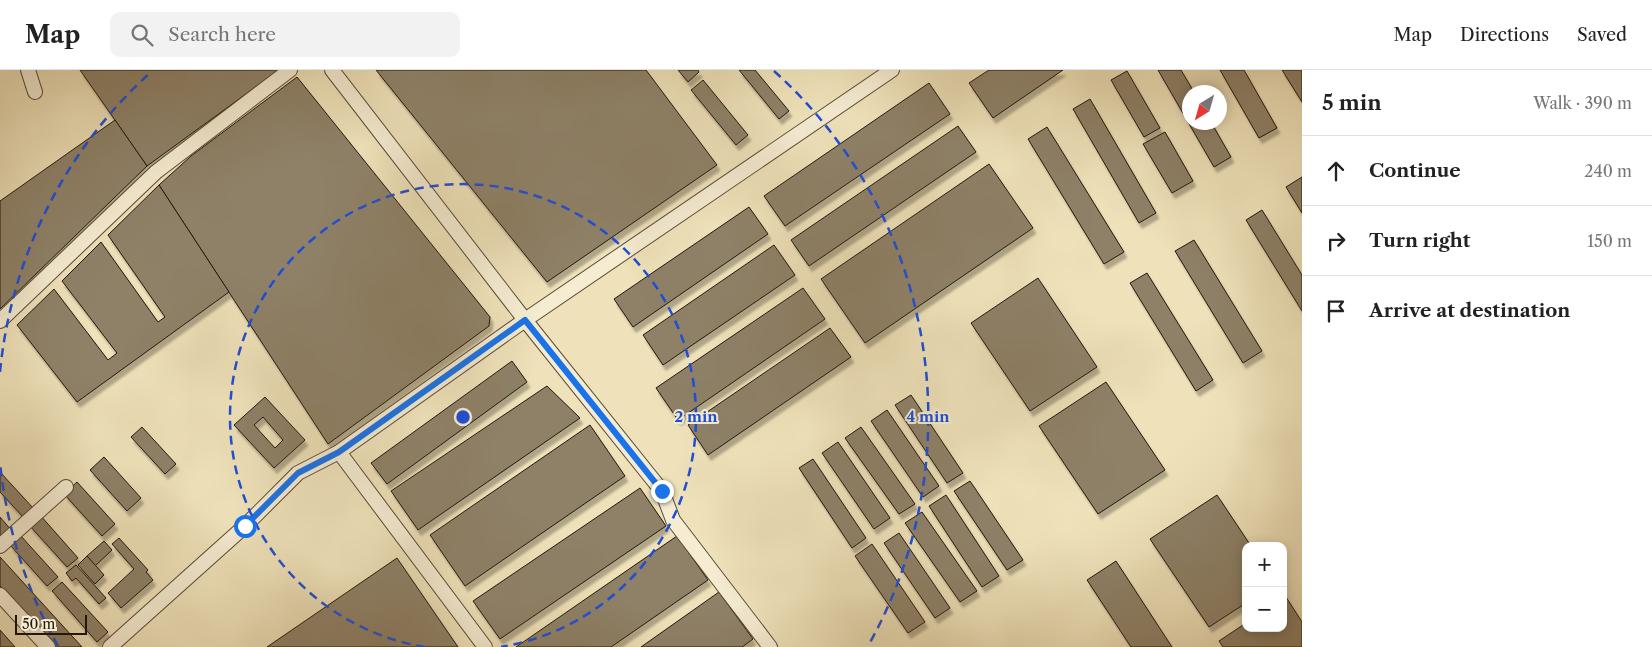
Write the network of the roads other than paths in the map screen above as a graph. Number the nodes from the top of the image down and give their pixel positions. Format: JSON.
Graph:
{"nodes":[{"id":1,"x":28,"y":70,"type":"edge"},
{"id":2,"x":290,"y":70,"type":"edge"},
{"id":3,"x":332,"y":70,"type":"edge"},
{"id":4,"x":892,"y":70,"type":"edge"},
{"id":5,"x":35,"y":92,"type":"dead end"},
{"id":6,"x":525,"y":320,"type":"junction"},
{"id":7,"x":0,"y":321,"type":"edge"},
{"id":8,"x":339,"y":452,"type":"junction"},
{"id":9,"x":66,"y":487,"type":"dead end"},
{"id":10,"x":0,"y":546,"type":"edge"},
{"id":11,"x":0,"y":595,"type":"edge"},
{"id":12,"x":48,"y":647,"type":"edge"},
{"id":13,"x":110,"y":647,"type":"edge"},
{"id":14,"x":485,"y":647,"type":"edge"},
{"id":15,"x":770,"y":647,"type":"edge"}],
"edges":[{"from":1,"to":5,"type":"street"},
{"from":2,"to":7,"type":"street"},
{"from":3,"to":6,"type":"street"},
{"from":4,"to":6,"type":"street"},
{"from":6,"to":8,"type":"street"},
{"from":6,"to":15,"type":"street"},
{"from":8,"to":13,"type":"street"},
{"from":8,"to":14,"type":"street"},
{"from":9,"to":10,"type":"street"},
{"from":11,"to":12,"type":"street"}]}
